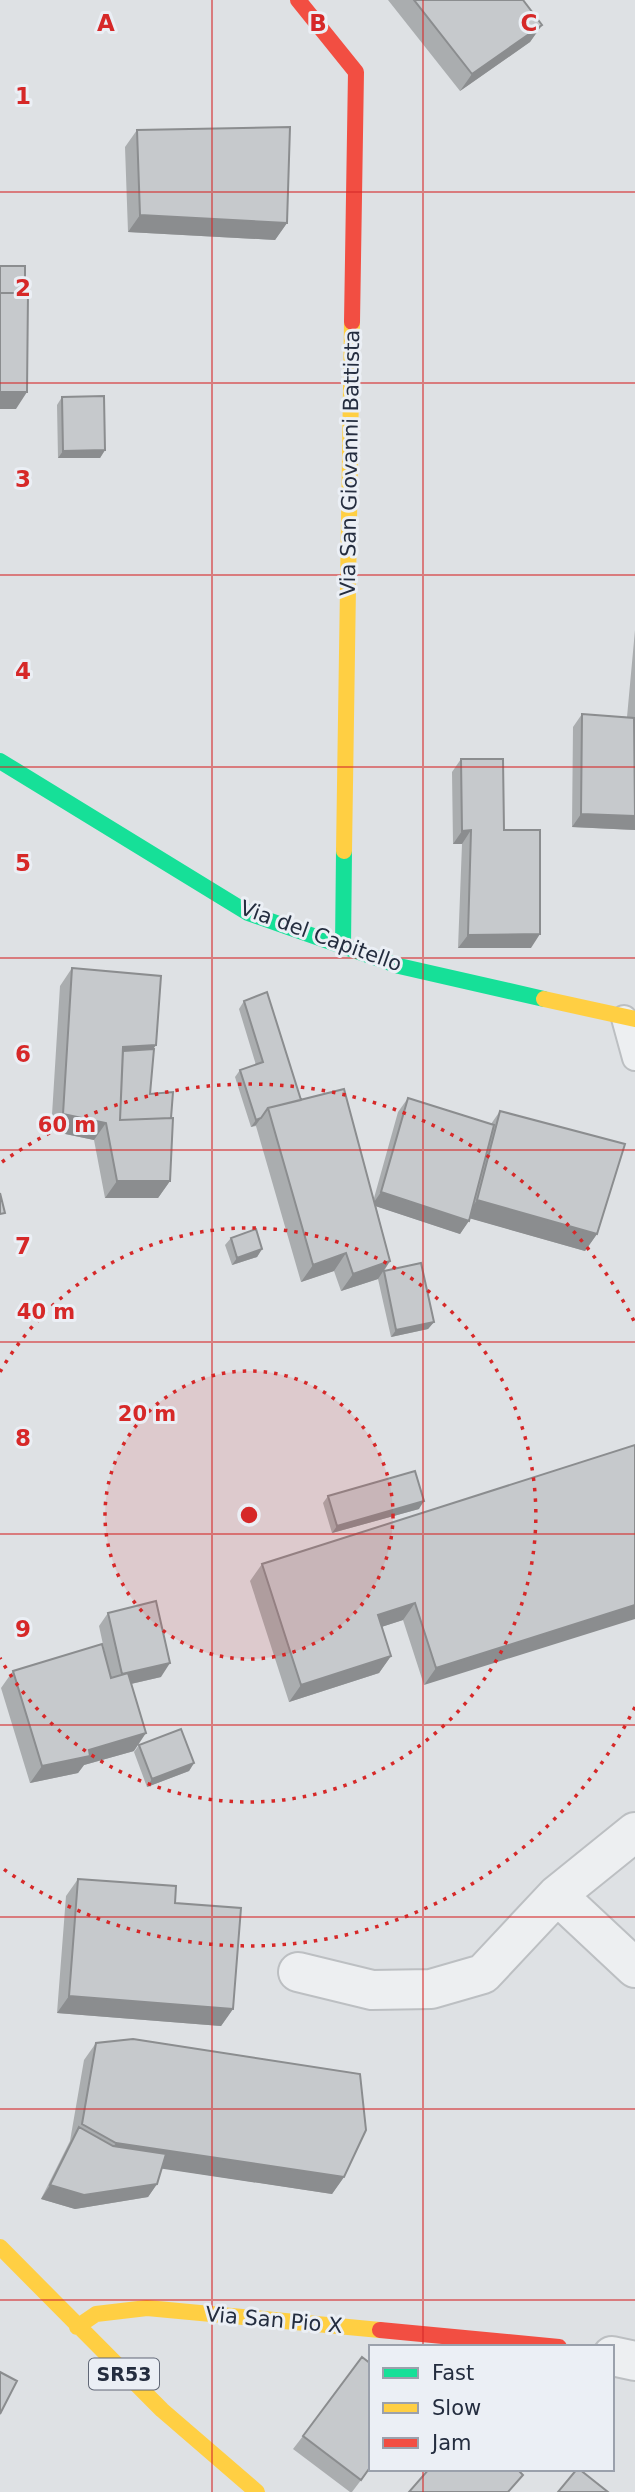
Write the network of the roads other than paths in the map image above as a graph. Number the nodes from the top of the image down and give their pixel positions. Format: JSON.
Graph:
{"nodes":[{"id":1,"x":298,"y":0,"type":"edge"},
{"id":2,"x":0,"y":761,"type":"edge"},
{"id":3,"x":343,"y":947,"type":"junction"},
{"id":4,"x":629,"y":1018,"type":"edge"},
{"id":5,"x":635,"y":1058,"type":"edge"},
{"id":6,"x":635,"y":1832,"type":"edge"},
{"id":7,"x":556,"y":1895,"type":"junction"},
{"id":8,"x":635,"y":1968,"type":"edge"},
{"id":9,"x":298,"y":1972,"type":"dead end"},
{"id":10,"x":0,"y":2247,"type":"edge"},
{"id":11,"x":77,"y":2327,"type":"junction"},
{"id":12,"x":538,"y":2345,"type":"edge"},
{"id":13,"x":614,"y":2356,"type":"edge"},
{"id":14,"x":635,"y":2361,"type":"edge"},
{"id":15,"x":257,"y":2492,"type":"edge"}],
"edges":[{"from":1,"to":3,"type":"street","name":"Via San Giovanni Battista"},
{"from":2,"to":3,"type":"street","name":"Via del Capitello"},
{"from":3,"to":4,"type":"street","name":"Via del Capitello"},
{"from":4,"to":5,"type":"lane"},
{"from":6,"to":7,"type":"street"},
{"from":7,"to":8,"type":"street"},
{"from":7,"to":9,"type":"street"},
{"from":10,"to":11,"type":"street","number":"SR53"},
{"from":11,"to":12,"type":"street","name":"Via San Pio X"},
{"from":11,"to":15,"type":"street","number":"SR53"},
{"from":13,"to":14,"type":"street"}]}
